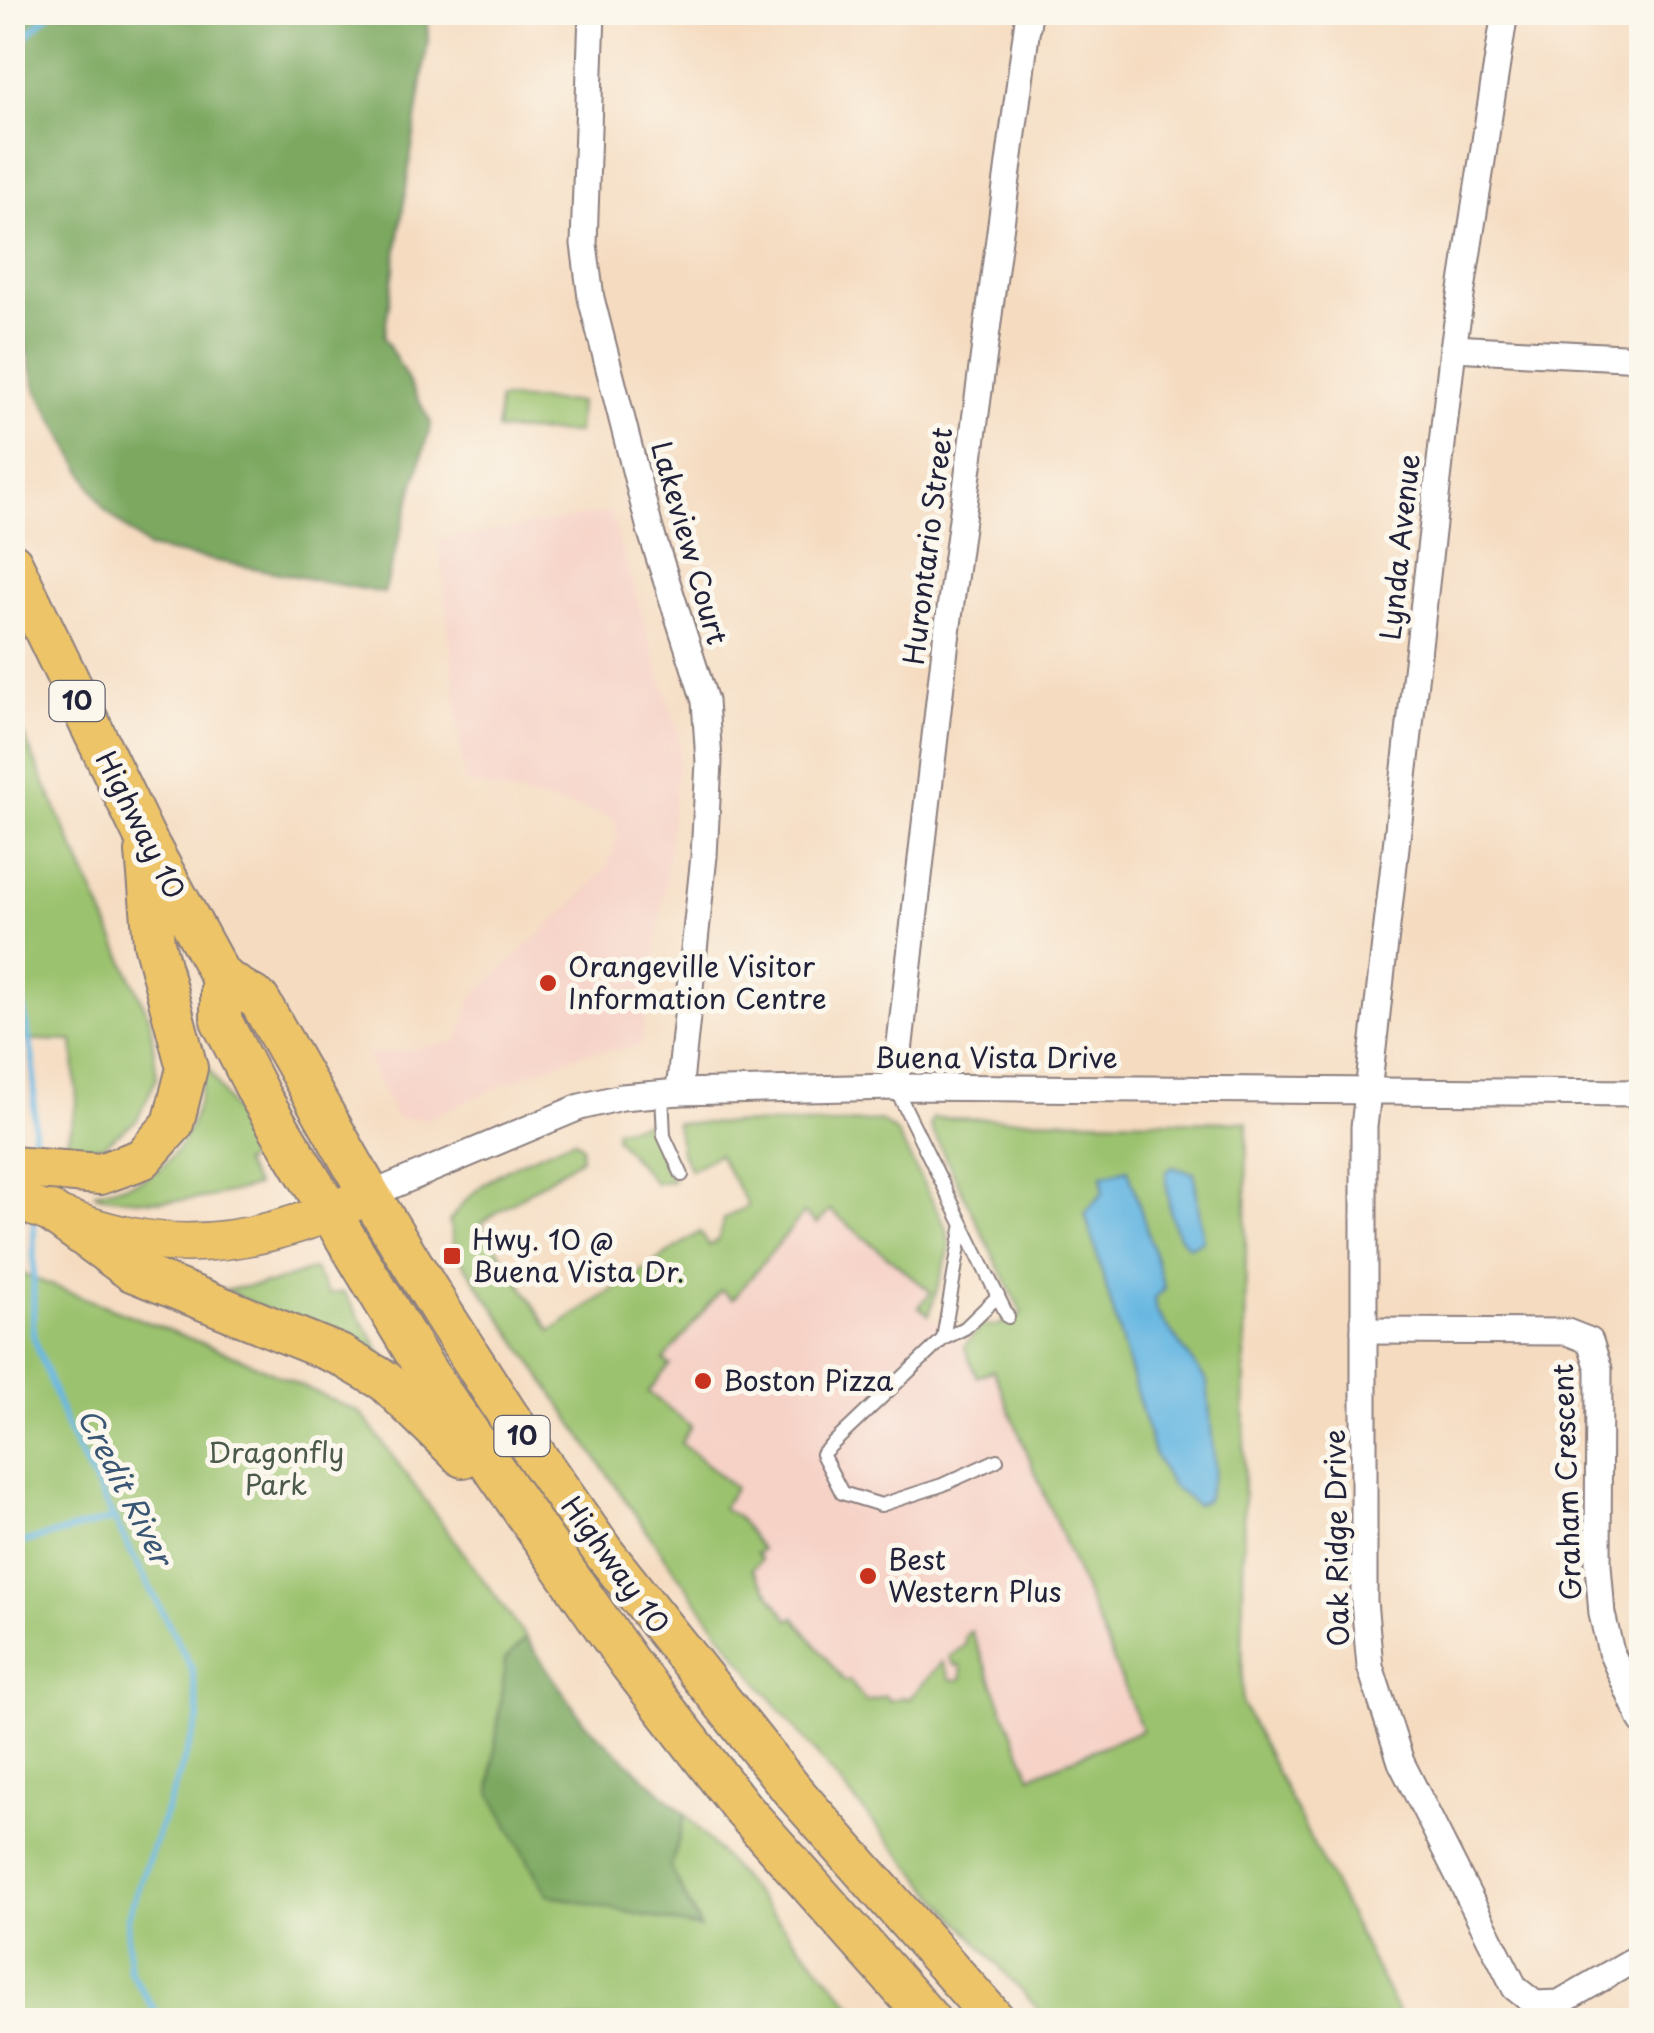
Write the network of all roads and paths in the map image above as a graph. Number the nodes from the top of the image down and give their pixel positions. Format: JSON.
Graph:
{"nodes":[{"id":1,"x":592,"y":12,"type":"edge"},
{"id":2,"x":1029,"y":12,"type":"edge"},
{"id":3,"x":1504,"y":12,"type":"edge"},
{"id":4,"x":1452,"y":348,"type":"junction"},
{"id":5,"x":1642,"y":358,"type":"edge"},
{"id":6,"x":12,"y":562,"type":"edge"},
{"id":7,"x":145,"y":838,"type":"junction"},
{"id":8,"x":222,"y":977,"type":"junction"},
{"id":9,"x":894,"y":1088,"type":"junction"},
{"id":10,"x":1368,"y":1090,"type":"junction"},
{"id":11,"x":670,"y":1093,"type":"junction"},
{"id":12,"x":1642,"y":1093,"type":"edge"},
{"id":13,"x":682,"y":1175,"type":"dead end"},
{"id":14,"x":26,"y":1186,"type":"edge"},
{"id":15,"x":370,"y":1195,"type":"junction"},
{"id":16,"x":330,"y":1213,"type":"junction"},
{"id":17,"x":962,"y":1229,"type":"junction"},
{"id":18,"x":998,"y":1296,"type":"junction"},
{"id":19,"x":1008,"y":1317,"type":"dead end"},
{"id":20,"x":1364,"y":1331,"type":"junction"},
{"id":21,"x":943,"y":1339,"type":"junction"},
{"id":22,"x":997,"y":1460,"type":"dead end"},
{"id":23,"x":532,"y":1519,"type":"junction"},
{"id":24,"x":1642,"y":1722,"type":"edge"},
{"id":25,"x":1642,"y":1955,"type":"edge"},
{"id":26,"x":930,"y":2020,"type":"edge"},
{"id":27,"x":995,"y":2020,"type":"edge"}],
"edges":[{"from":1,"to":11,"type":"street","name":"Lakeview Court"},
{"from":2,"to":9,"type":"street","name":"Hurontario Street"},
{"from":3,"to":4,"type":"street","name":"Lynda Avenue"},
{"from":4,"to":5,"type":"street"},
{"from":4,"to":10,"type":"street","name":"Lynda Avenue"},
{"from":6,"to":7,"type":"highway","name":"Highway 10","number":"10"},
{"from":7,"to":8,"type":"highway","name":"Highway 10","number":"10"},
{"from":7,"to":14,"type":"highway"},
{"from":8,"to":15,"type":"highway","name":"Highway 10","number":"10"},
{"from":8,"to":16,"type":"highway","name":"Highway 10","number":"10"},
{"from":9,"to":10,"type":"street","name":"Buena Vista Drive"},
{"from":9,"to":11,"type":"street","name":"Buena Vista Drive"},
{"from":9,"to":17,"type":"lane"},
{"from":10,"to":12,"type":"street","name":"Buena Vista Drive"},
{"from":10,"to":20,"type":"street","name":"Oak Ridge Drive"},
{"from":11,"to":13,"type":"lane"},
{"from":11,"to":15,"type":"street","name":"Buena Vista Drive"},
{"from":14,"to":16,"type":"main road"},
{"from":14,"to":23,"type":"highway"},
{"from":15,"to":16,"type":"main road"},
{"from":15,"to":27,"type":"highway","name":"Highway 10","number":"10"},
{"from":16,"to":23,"type":"highway","name":"Highway 10","number":"10"},
{"from":17,"to":18,"type":"lane"},
{"from":17,"to":21,"type":"lane"},
{"from":18,"to":19,"type":"lane"},
{"from":18,"to":21,"type":"lane"},
{"from":20,"to":24,"type":"street","name":"Graham Crescent"},
{"from":20,"to":25,"type":"street","name":"Oak Ridge Drive"},
{"from":21,"to":22,"type":"lane"},
{"from":23,"to":26,"type":"highway","name":"Highway 10","number":"10"}]}
